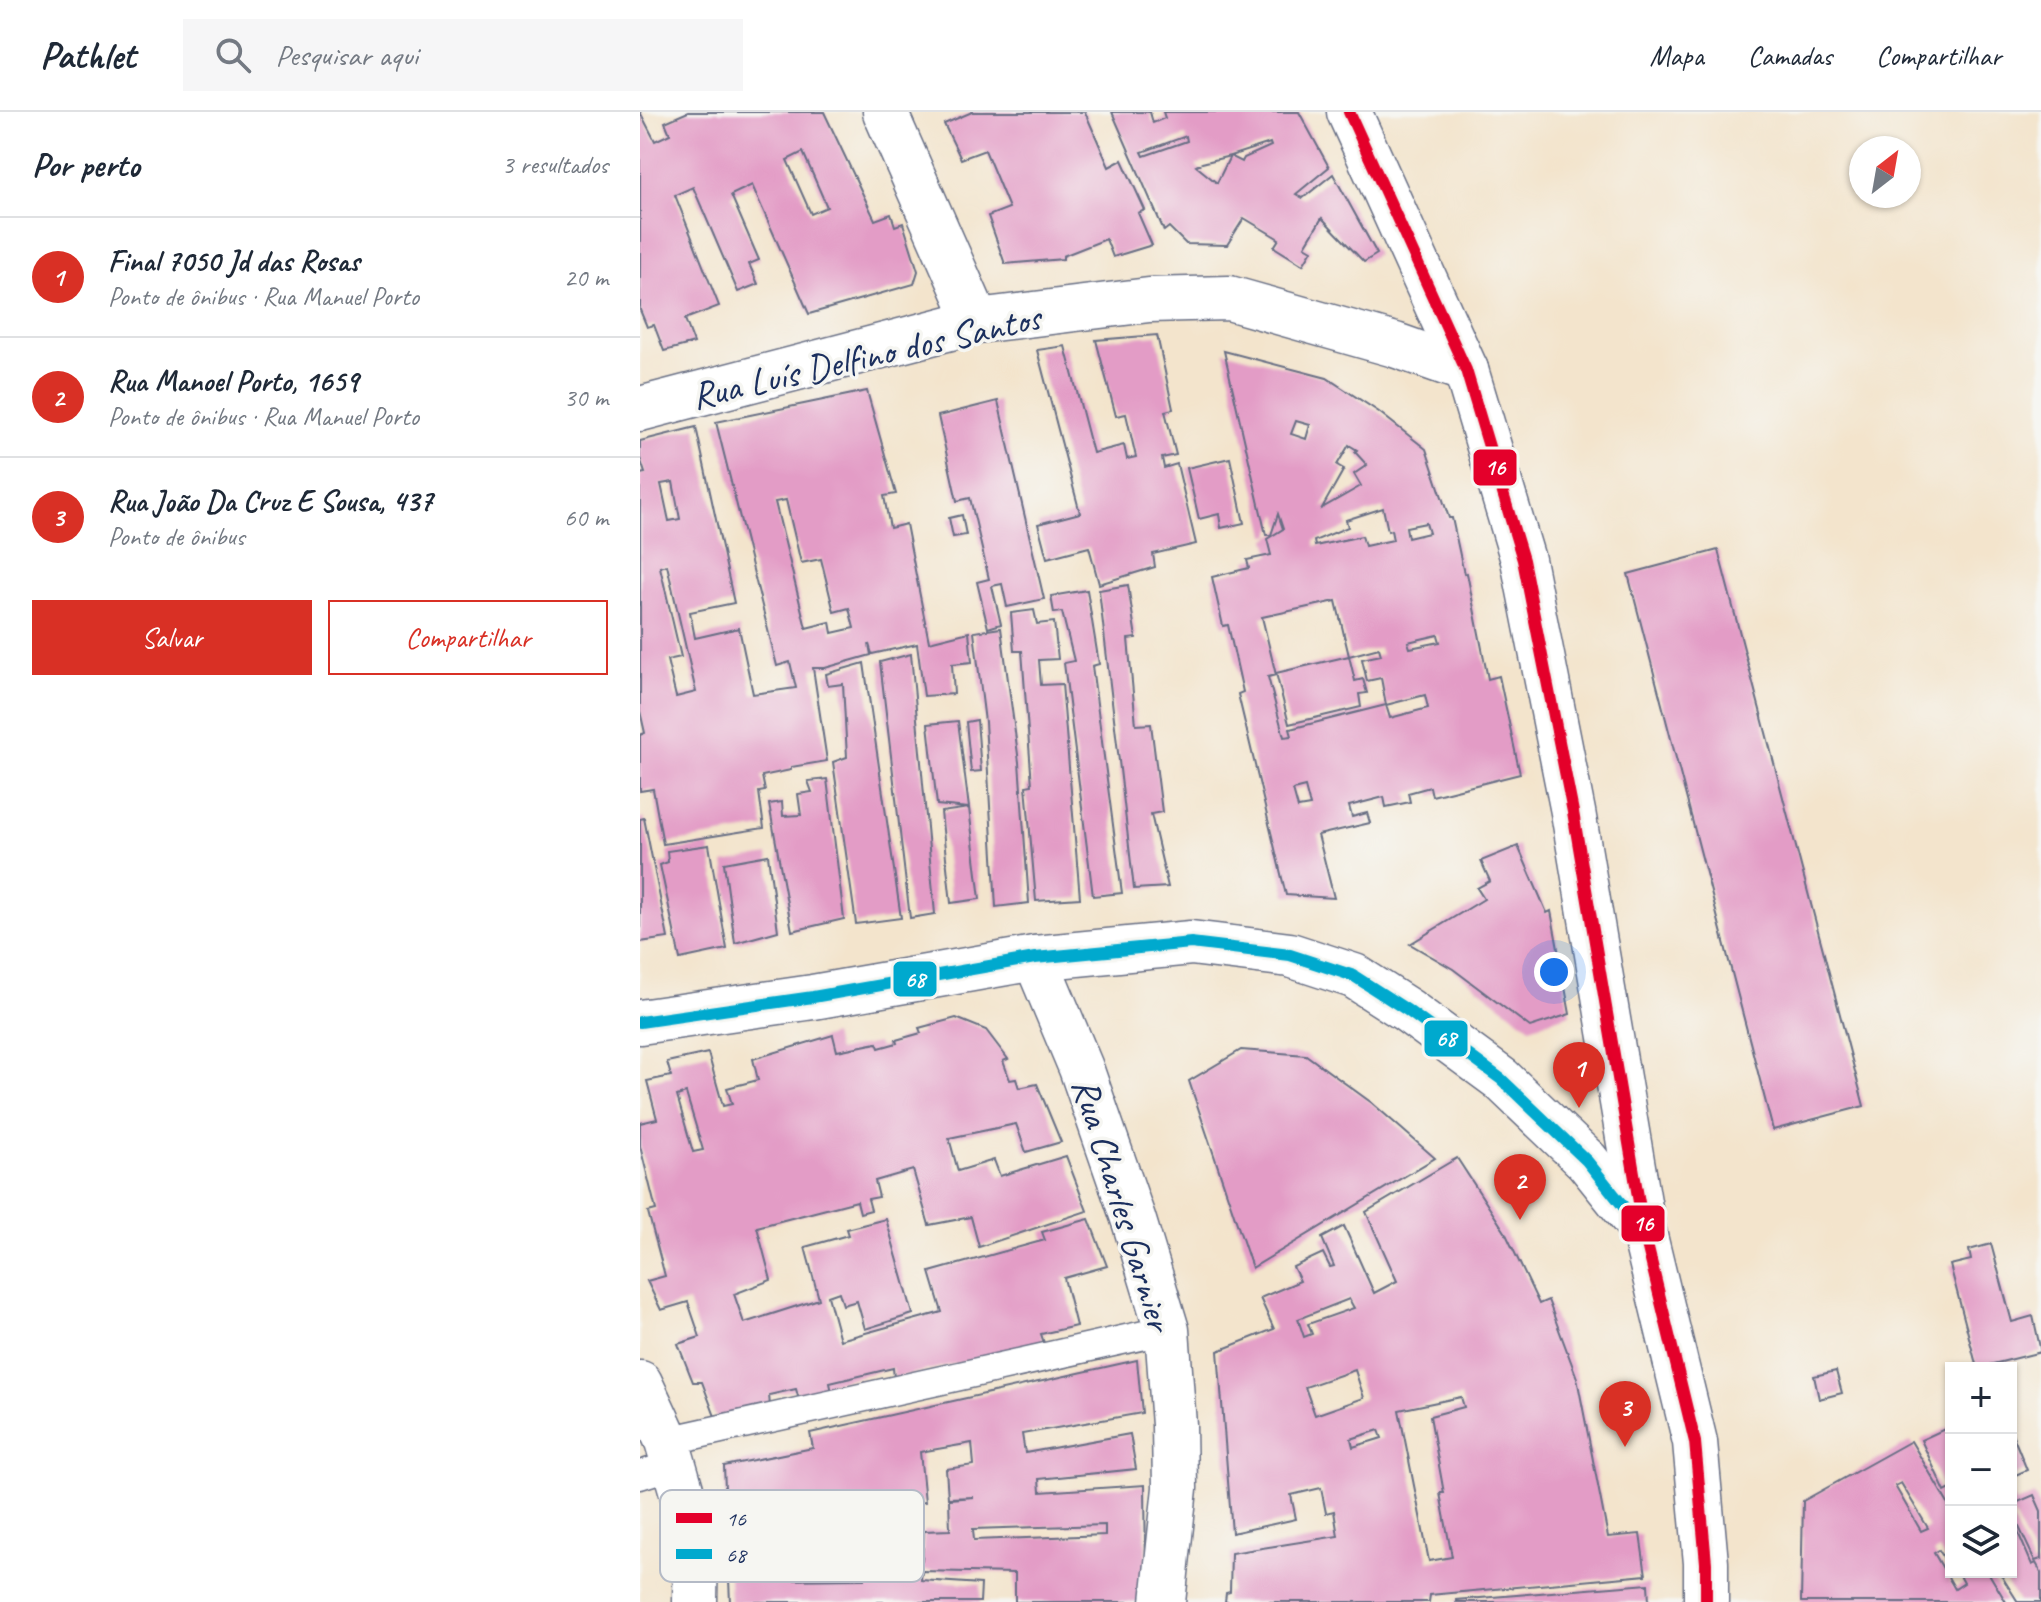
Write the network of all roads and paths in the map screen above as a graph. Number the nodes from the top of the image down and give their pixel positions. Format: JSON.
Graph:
{"nodes":[{"id":1,"x":885,"y":112,"type":"edge"},
{"id":2,"x":1349,"y":112,"type":"edge"},
{"id":3,"x":977,"y":321,"type":"junction"},
{"id":4,"x":1466,"y":370,"type":"junction"},
{"id":5,"x":640,"y":409,"type":"edge"},
{"id":6,"x":1035,"y":958,"type":"junction"},
{"id":7,"x":640,"y":1022,"type":"edge"},
{"id":8,"x":1644,"y":1232,"type":"junction"},
{"id":9,"x":1167,"y":1330,"type":"junction"},
{"id":10,"x":640,"y":1383,"type":"edge"},
{"id":11,"x":660,"y":1461,"type":"edge"},
{"id":12,"x":673,"y":1490,"type":"edge"},
{"id":13,"x":695,"y":1582,"type":"edge"},
{"id":14,"x":695,"y":1602,"type":"edge"},
{"id":15,"x":1163,"y":1602,"type":"edge"},
{"id":16,"x":1706,"y":1602,"type":"edge"}],
"edges":[{"from":1,"to":3,"type":"street"},
{"from":2,"to":4,"type":"street"},
{"from":3,"to":4,"type":"street","name":"Rua Luís Delfino dos Santos"},
{"from":3,"to":5,"type":"street","name":"Rua Luís Delfino dos Santos"},
{"from":4,"to":8,"type":"street"},
{"from":6,"to":7,"type":"street"},
{"from":6,"to":8,"type":"street"},
{"from":6,"to":9,"type":"street","name":"Rua Charles Garnier"},
{"from":8,"to":16,"type":"street"},
{"from":9,"to":11,"type":"lane"},
{"from":9,"to":15,"type":"street","name":"Rua Charles Garnier"},
{"from":10,"to":11,"type":"street"},
{"from":11,"to":12,"type":"street"},
{"from":13,"to":14,"type":"street"}]}
